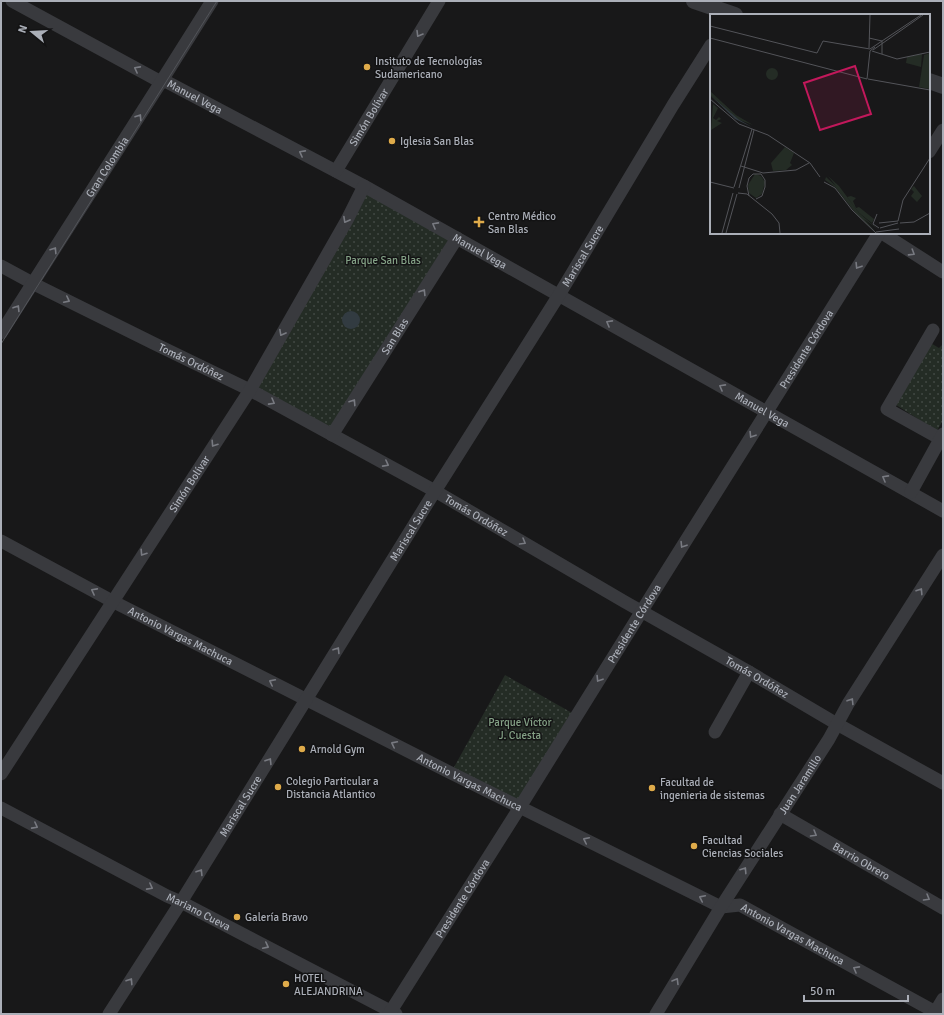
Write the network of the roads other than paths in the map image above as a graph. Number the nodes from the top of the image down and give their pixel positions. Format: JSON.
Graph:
{"nodes":[{"id":1,"x":12,"y":1,"type":"edge"},
{"id":2,"x":212,"y":1,"type":"edge"},
{"id":3,"x":439,"y":1,"type":"edge"},
{"id":4,"x":694,"y":1,"type":"edge"},
{"id":5,"x":731,"y":14,"type":"edge"},
{"id":6,"x":710,"y":47,"type":"edge"},
{"id":7,"x":930,"y":81,"type":"edge"},
{"id":8,"x":161,"y":82,"type":"junction"},
{"id":9,"x":943,"y":86,"type":"edge"},
{"id":10,"x":943,"y":130,"type":"edge"},
{"id":11,"x":930,"y":150,"type":"edge"},
{"id":12,"x":336,"y":171,"type":"junction"},
{"id":13,"x":364,"y":186,"type":"junction"},
{"id":14,"x":879,"y":234,"type":"edge"},
{"id":15,"x":882,"y":234,"type":"edge"},
{"id":16,"x":457,"y":238,"type":"junction"},
{"id":17,"x":1,"y":266,"type":"edge"},
{"id":18,"x":943,"y":272,"type":"edge"},
{"id":19,"x":33,"y":283,"type":"junction"},
{"id":20,"x":559,"y":295,"type":"junction"},
{"id":21,"x":933,"y":330,"type":"dead end"},
{"id":22,"x":1,"y":333,"type":"edge"},
{"id":23,"x":250,"y":390,"type":"junction"},
{"id":24,"x":767,"y":412,"type":"junction"},
{"id":25,"x":332,"y":435,"type":"junction"},
{"id":26,"x":942,"y":437,"type":"edge"},
{"id":27,"x":435,"y":491,"type":"junction"},
{"id":28,"x":911,"y":492,"type":"junction"},
{"id":29,"x":943,"y":510,"type":"edge"},
{"id":30,"x":1,"y":541,"type":"edge"},
{"id":31,"x":943,"y":555,"type":"edge"},
{"id":32,"x":112,"y":601,"type":"junction"},
{"id":33,"x":642,"y":611,"type":"junction"},
{"id":34,"x":749,"y":672,"type":"junction"},
{"id":35,"x":307,"y":699,"type":"junction"},
{"id":36,"x":837,"y":724,"type":"junction"},
{"id":37,"x":715,"y":732,"type":"dead end"},
{"id":38,"x":1,"y":774,"type":"edge"},
{"id":39,"x":943,"y":783,"type":"edge"},
{"id":40,"x":519,"y":807,"type":"junction"},
{"id":41,"x":1,"y":808,"type":"edge"},
{"id":42,"x":780,"y":814,"type":"junction"},
{"id":43,"x":181,"y":902,"type":"junction"},
{"id":44,"x":721,"y":907,"type":"junction"},
{"id":45,"x":943,"y":908,"type":"edge"},
{"id":46,"x":943,"y":999,"type":"edge"},
{"id":47,"x":392,"y":1013,"type":"edge"},
{"id":48,"x":936,"y":1013,"type":"edge"},
{"id":49,"x":109,"y":1014,"type":"edge"},
{"id":50,"x":656,"y":1014,"type":"edge"}],
"edges":[{"from":8,"to":1,"type":"street","name":"Manuel Vega","one_way":true},
{"from":2,"to":8,"type":"street","name":"Gran Colombia"},
{"from":3,"to":12,"type":"street","name":"Simón Bolívar","one_way":true},
{"from":4,"to":5,"type":"street"},
{"from":6,"to":20,"type":"street","name":"Mariscal Sucre"},
{"from":7,"to":9,"type":"street"},
{"from":12,"to":8,"type":"street","name":"Manuel Vega","one_way":true},
{"from":19,"to":8,"type":"street","name":"Gran Colombia","one_way":true},
{"from":10,"to":11,"type":"street"},
{"from":12,"to":13,"type":"street","name":"Manuel Vega"},
{"from":16,"to":13,"type":"street","name":"Manuel Vega","one_way":true},
{"from":13,"to":23,"type":"street","name":"Simón Bolívar","one_way":true},
{"from":14,"to":24,"type":"street","name":"Presidente Córdova","one_way":true},
{"from":15,"to":18,"type":"street","one_way":true},
{"from":16,"to":20,"type":"street","name":"Manuel Vega"},
{"from":25,"to":16,"type":"street","name":"San Blas","one_way":true},
{"from":17,"to":19,"type":"street","name":"Tomás Ordóñez"},
{"from":22,"to":19,"type":"street","name":"Gran Colombia","one_way":true},
{"from":19,"to":23,"type":"street","name":"Tomás Ordóñez","one_way":true},
{"from":24,"to":20,"type":"street","name":"Manuel Vega","one_way":true},
{"from":20,"to":27,"type":"street","name":"Mariscal Sucre"},
{"from":21,"to":26,"type":"street"},
{"from":23,"to":25,"type":"street","name":"Tomás Ordóñez","one_way":true},
{"from":23,"to":32,"type":"street","name":"Simón Bolívar","one_way":true},
{"from":28,"to":24,"type":"street","name":"Manuel Vega","one_way":true},
{"from":24,"to":33,"type":"street","name":"Presidente Córdova","one_way":true},
{"from":25,"to":27,"type":"street","name":"Tomás Ordóñez","one_way":true},
{"from":26,"to":28,"type":"street"},
{"from":27,"to":33,"type":"street","name":"Tomás Ordóñez","one_way":true},
{"from":35,"to":27,"type":"street","name":"Mariscal Sucre","one_way":true},
{"from":28,"to":29,"type":"street","name":"Manuel Vega"},
{"from":32,"to":30,"type":"street","name":"Antonio Vargas Machuca","one_way":true},
{"from":36,"to":31,"type":"street","name":"Juan Jaramillo","one_way":true},
{"from":35,"to":32,"type":"street","name":"Antonio Vargas Machuca","one_way":true},
{"from":32,"to":38,"type":"street","name":"Simón Bolívar"},
{"from":33,"to":34,"type":"street","name":"Tomás Ordóñez"},
{"from":33,"to":40,"type":"street","name":"Presidente Córdova","one_way":true},
{"from":34,"to":36,"type":"street","name":"Tomás Ordóñez"},
{"from":34,"to":37,"type":"street"},
{"from":40,"to":35,"type":"street","name":"Antonio Vargas Machuca","one_way":true},
{"from":43,"to":35,"type":"street","name":"Mariscal Sucre","one_way":true},
{"from":36,"to":39,"type":"street","name":"Tomás Ordóñez"},
{"from":36,"to":42,"type":"street","name":"Juan Jaramillo"},
{"from":44,"to":40,"type":"street","name":"Antonio Vargas Machuca","one_way":true},
{"from":40,"to":47,"type":"street","name":"Presidente Córdova"},
{"from":41,"to":43,"type":"street","name":"Mariano Cueva","one_way":true},
{"from":44,"to":42,"type":"street","name":"Juan Jaramillo","one_way":true},
{"from":42,"to":45,"type":"street","name":"Barrio Obrero","one_way":true},
{"from":43,"to":47,"type":"street","name":"Mariano Cueva","one_way":true},
{"from":49,"to":43,"type":"street","name":"Mariscal Sucre","one_way":true},
{"from":48,"to":44,"type":"street","name":"Antonio Vargas Machuca","one_way":true},
{"from":50,"to":44,"type":"street","name":"Juan Jaramillo","one_way":true},
{"from":46,"to":48,"type":"street"}]}
